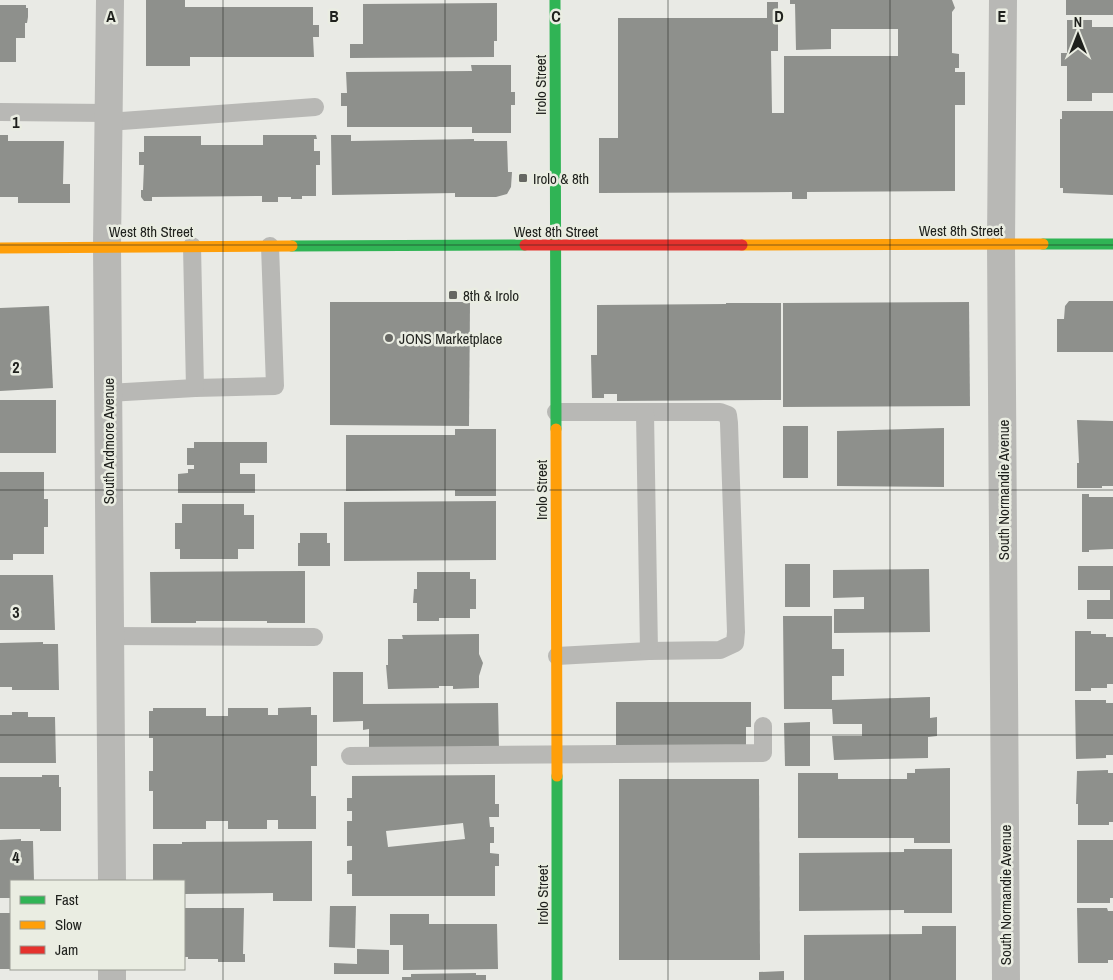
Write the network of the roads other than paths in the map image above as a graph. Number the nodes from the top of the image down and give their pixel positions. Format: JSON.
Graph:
{"nodes":[{"id":1,"x":110,"y":0,"type":"edge"},
{"id":2,"x":555,"y":0,"type":"edge"},
{"id":3,"x":1003,"y":0,"type":"edge"},
{"id":4,"x":315,"y":107,"type":"dead end"},
{"id":5,"x":0,"y":112,"type":"edge"},
{"id":6,"x":108,"y":118,"type":"junction"},
{"id":7,"x":1001,"y":244,"type":"junction"},
{"id":8,"x":1113,"y":244,"type":"edge"},
{"id":9,"x":556,"y":245,"type":"junction"},
{"id":10,"x":107,"y":246,"type":"junction"},
{"id":11,"x":192,"y":246,"type":"junction"},
{"id":12,"x":270,"y":246,"type":"junction"},
{"id":13,"x":0,"y":248,"type":"edge"},
{"id":14,"x":195,"y":388,"type":"junction"},
{"id":15,"x":108,"y":393,"type":"junction"},
{"id":16,"x":556,"y":412,"type":"junction"},
{"id":17,"x":646,"y":413,"type":"junction"},
{"id":18,"x":110,"y":636,"type":"junction"},
{"id":19,"x":314,"y":637,"type":"dead end"},
{"id":20,"x":649,"y":651,"type":"junction"},
{"id":21,"x":557,"y":656,"type":"junction"},
{"id":22,"x":763,"y":726,"type":"dead end"},
{"id":23,"x":557,"y":755,"type":"junction"},
{"id":24,"x":350,"y":756,"type":"dead end"},
{"id":25,"x":112,"y":880,"type":"edge"},
{"id":26,"x":557,"y":980,"type":"edge"},
{"id":27,"x":1006,"y":980,"type":"edge"}],
"edges":[{"from":1,"to":6,"type":"street","name":"South Ardmore Avenue"},
{"from":2,"to":9,"type":"main road","name":"Irolo Street"},
{"from":3,"to":7,"type":"street","name":"South Normandie Avenue"},
{"from":4,"to":6,"type":"lane"},
{"from":5,"to":6,"type":"lane"},
{"from":6,"to":10,"type":"street","name":"South Ardmore Avenue"},
{"from":7,"to":8,"type":"main road","name":"West 8th Street"},
{"from":7,"to":9,"type":"main road","name":"West 8th Street"},
{"from":7,"to":27,"type":"street","name":"South Normandie Avenue"},
{"from":9,"to":12,"type":"main road","name":"West 8th Street"},
{"from":9,"to":16,"type":"main road","name":"Irolo Street"},
{"from":10,"to":11,"type":"main road","name":"West 8th Street"},
{"from":10,"to":13,"type":"main road","name":"West 8th Street"},
{"from":10,"to":15,"type":"street","name":"South Ardmore Avenue"},
{"from":11,"to":12,"type":"main road","name":"West 8th Street"},
{"from":11,"to":14,"type":"lane"},
{"from":12,"to":14,"type":"lane"},
{"from":14,"to":15,"type":"lane"},
{"from":15,"to":18,"type":"street","name":"South Ardmore Avenue"},
{"from":16,"to":17,"type":"lane"},
{"from":16,"to":21,"type":"main road","name":"Irolo Street"},
{"from":17,"to":20,"type":"lane"},
{"from":17,"to":20,"type":"lane"},
{"from":18,"to":19,"type":"lane"},
{"from":18,"to":25,"type":"street","name":"South Ardmore Avenue"},
{"from":20,"to":21,"type":"lane"},
{"from":21,"to":23,"type":"main road","name":"Irolo Street"},
{"from":22,"to":23,"type":"lane"},
{"from":23,"to":24,"type":"lane"},
{"from":23,"to":26,"type":"main road","name":"Irolo Street"}]}
